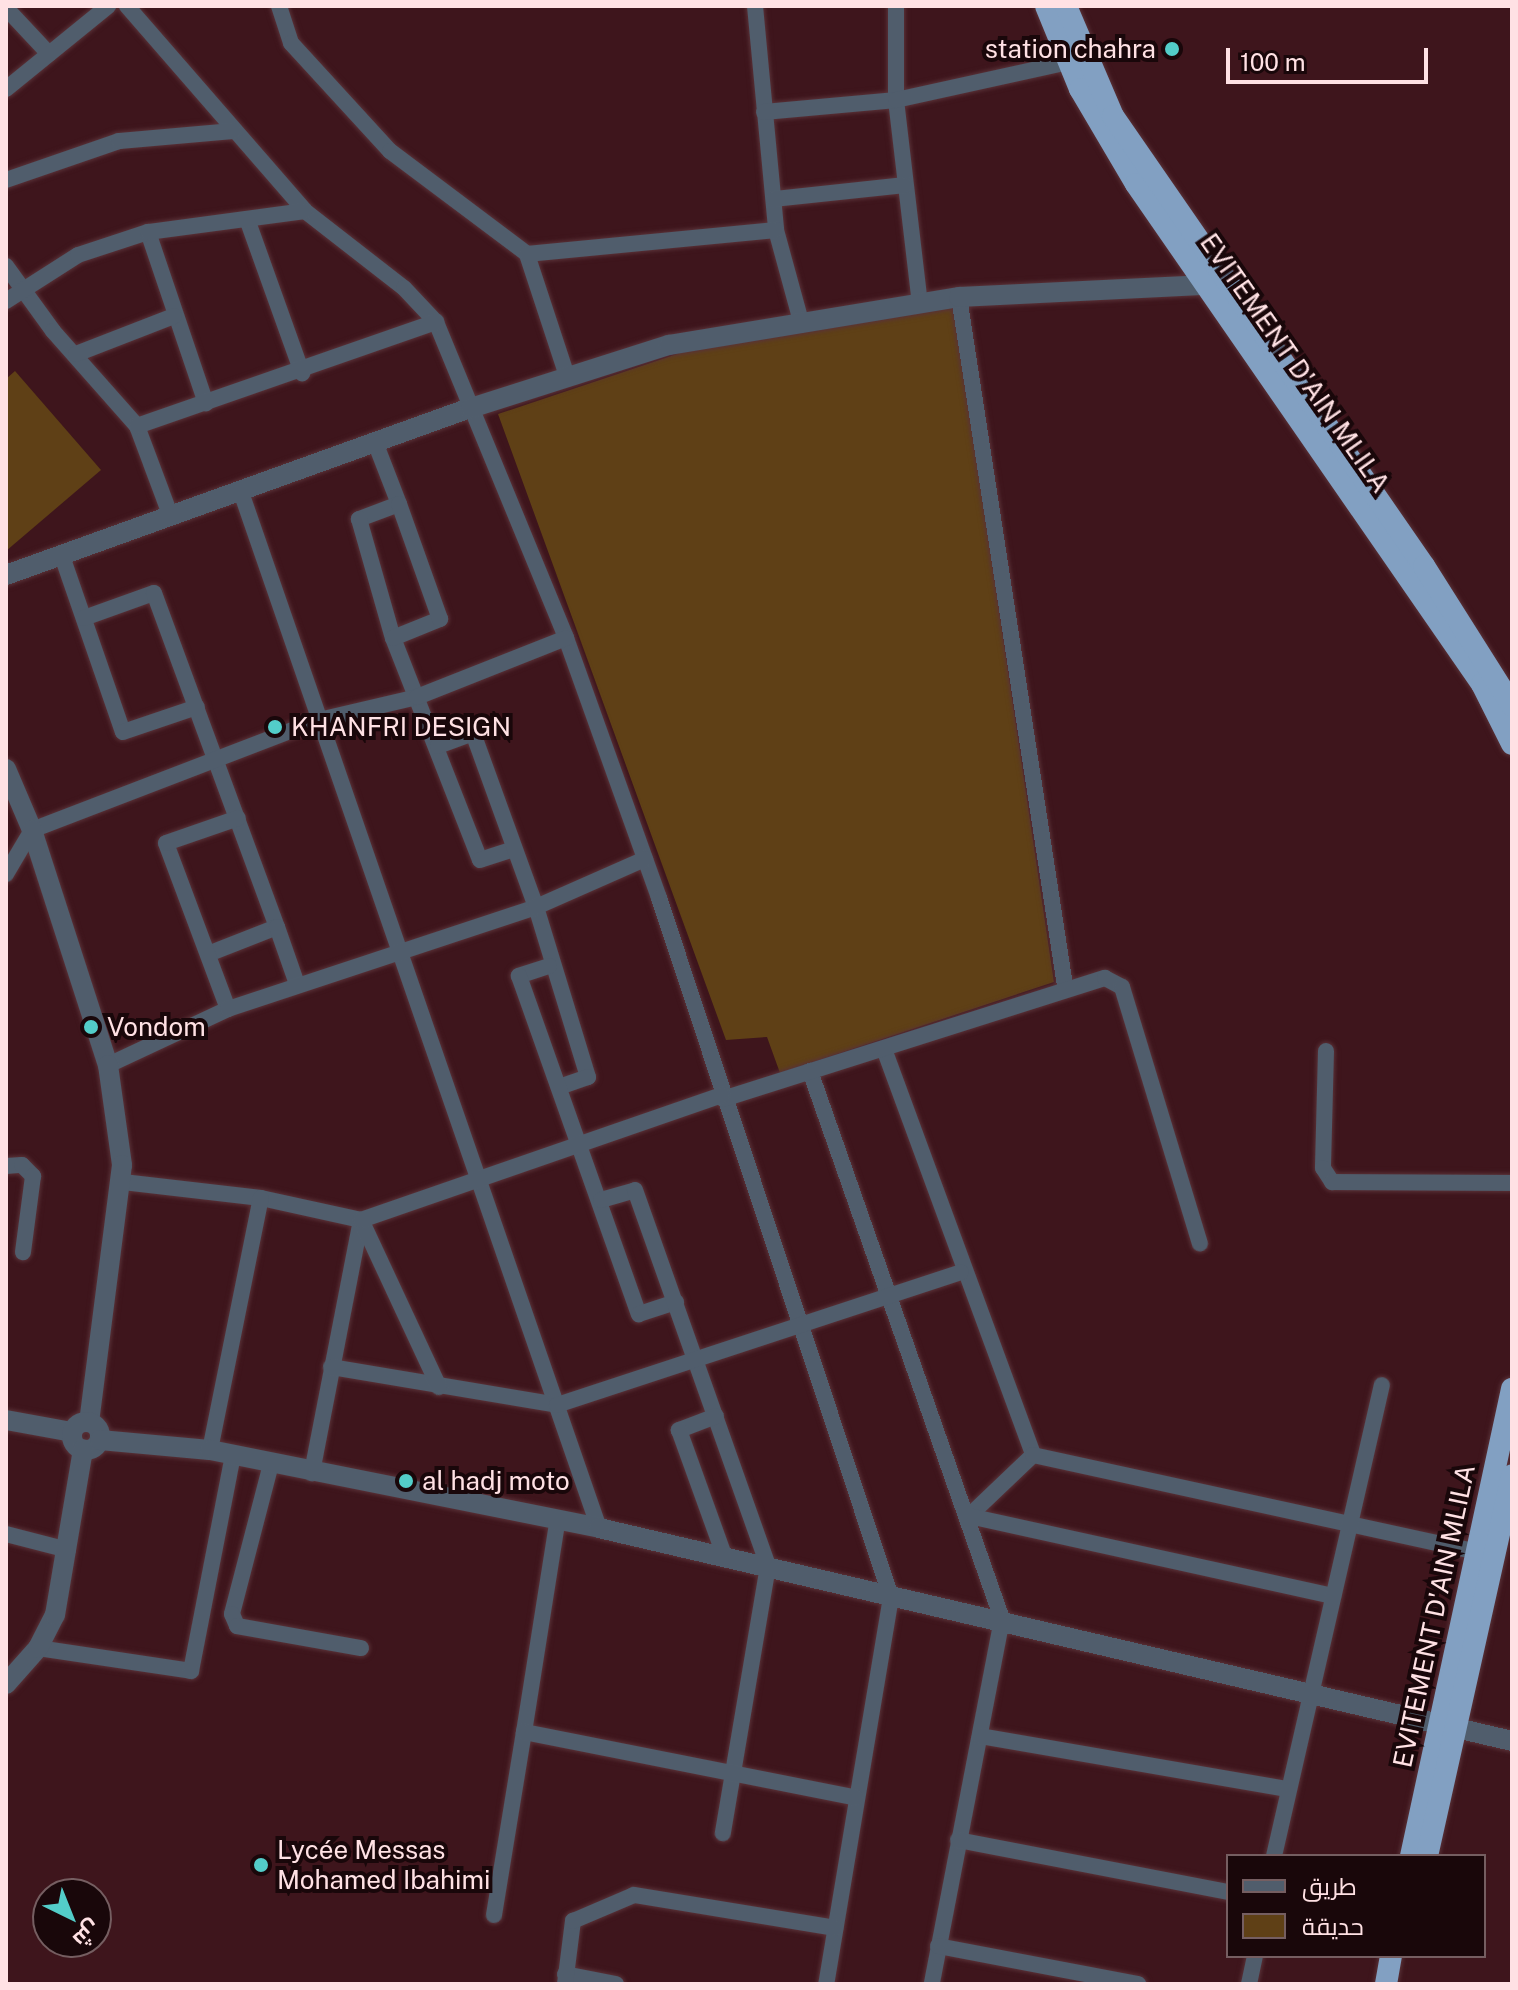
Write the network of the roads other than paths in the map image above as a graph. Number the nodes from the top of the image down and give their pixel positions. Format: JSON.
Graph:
{"nodes":[{"id":1,"x":108,"y":6,"type":"edge"},
{"id":2,"x":127,"y":6,"type":"edge"},
{"id":3,"x":279,"y":6,"type":"edge"},
{"id":4,"x":755,"y":6,"type":"edge"},
{"id":5,"x":896,"y":6,"type":"edge"},
{"id":6,"x":1046,"y":6,"type":"edge"},
{"id":7,"x":1066,"y":6,"type":"edge"},
{"id":8,"x":6,"y":8,"type":"edge"},
{"id":9,"x":49,"y":54,"type":"junction"},
{"id":10,"x":1069,"y":62,"type":"junction"},
{"id":11,"x":6,"y":89,"type":"edge"},
{"id":12,"x":896,"y":100,"type":"junction"},
{"id":13,"x":764,"y":112,"type":"junction"},
{"id":14,"x":234,"y":131,"type":"junction"},
{"id":15,"x":6,"y":180,"type":"edge"},
{"id":16,"x":904,"y":185,"type":"junction"},
{"id":17,"x":774,"y":199,"type":"junction"},
{"id":18,"x":305,"y":211,"type":"junction"},
{"id":19,"x":247,"y":219,"type":"junction"},
{"id":20,"x":776,"y":230,"type":"junction"},
{"id":21,"x":148,"y":232,"type":"junction"},
{"id":22,"x":527,"y":254,"type":"junction"},
{"id":23,"x":6,"y":266,"type":"edge"},
{"id":24,"x":1214,"y":281,"type":"junction"},
{"id":25,"x":22,"y":285,"type":"junction"},
{"id":26,"x":959,"y":297,"type":"junction"},
{"id":27,"x":6,"y":301,"type":"edge"},
{"id":28,"x":920,"y":304,"type":"junction"},
{"id":29,"x":174,"y":316,"type":"junction"},
{"id":30,"x":436,"y":322,"type":"junction"},
{"id":31,"x":802,"y":325,"type":"junction"},
{"id":32,"x":76,"y":354,"type":"junction"},
{"id":33,"x":302,"y":373,"type":"junction"},
{"id":34,"x":567,"y":376,"type":"junction"},
{"id":35,"x":206,"y":403,"type":"junction"},
{"id":36,"x":471,"y":408,"type":"junction"},
{"id":37,"x":137,"y":426,"type":"junction"},
{"id":38,"x":375,"y":442,"type":"junction"},
{"id":39,"x":241,"y":492,"type":"junction"},
{"id":40,"x":399,"y":504,"type":"junction"},
{"id":41,"x":171,"y":517,"type":"junction"},
{"id":42,"x":62,"y":556,"type":"junction"},
{"id":43,"x":6,"y":575,"type":"edge"},
{"id":44,"x":84,"y":618,"type":"junction"},
{"id":45,"x":393,"y":638,"type":"junction"},
{"id":46,"x":566,"y":638,"type":"junction"},
{"id":47,"x":417,"y":697,"type":"junction"},
{"id":48,"x":1512,"y":705,"type":"edge"},
{"id":49,"x":197,"y":707,"type":"junction"},
{"id":50,"x":319,"y":720,"type":"junction"},
{"id":51,"x":1512,"y":744,"type":"edge"},
{"id":52,"x":438,"y":746,"type":"junction"},
{"id":53,"x":217,"y":758,"type":"junction"},
{"id":54,"x":6,"y":769,"type":"edge"},
{"id":55,"x":238,"y":818,"type":"junction"},
{"id":56,"x":32,"y":830,"type":"junction"},
{"id":57,"x":514,"y":849,"type":"junction"},
{"id":58,"x":645,"y":859,"type":"junction"},
{"id":59,"x":6,"y":874,"type":"edge"},
{"id":60,"x":536,"y":907,"type":"junction"},
{"id":61,"x":277,"y":927,"type":"junction"},
{"id":62,"x":397,"y":950,"type":"junction"},
{"id":63,"x":208,"y":954,"type":"junction"},
{"id":64,"x":549,"y":966,"type":"junction"},
{"id":65,"x":297,"y":984,"type":"junction"},
{"id":66,"x":1065,"y":986,"type":"junction"},
{"id":67,"x":228,"y":1009,"type":"junction"},
{"id":68,"x":884,"y":1049,"type":"junction"},
{"id":69,"x":1326,"y":1051,"type":"dead end"},
{"id":70,"x":108,"y":1065,"type":"junction"},
{"id":71,"x":810,"y":1071,"type":"junction"},
{"id":72,"x":559,"y":1087,"type":"junction"},
{"id":73,"x":722,"y":1097,"type":"junction"},
{"id":74,"x":579,"y":1142,"type":"junction"},
{"id":75,"x":6,"y":1166,"type":"edge"},
{"id":76,"x":476,"y":1177,"type":"junction"},
{"id":77,"x":123,"y":1182,"type":"junction"},
{"id":78,"x":1512,"y":1183,"type":"edge"},
{"id":79,"x":261,"y":1198,"type":"junction"},
{"id":80,"x":601,"y":1200,"type":"junction"},
{"id":81,"x":361,"y":1220,"type":"junction"},
{"id":82,"x":1200,"y":1243,"type":"dead end"},
{"id":83,"x":23,"y":1252,"type":"dead end"},
{"id":84,"x":961,"y":1272,"type":"junction"},
{"id":85,"x":887,"y":1296,"type":"junction"},
{"id":86,"x":676,"y":1302,"type":"junction"},
{"id":87,"x":799,"y":1329,"type":"junction"},
{"id":88,"x":697,"y":1362,"type":"junction"},
{"id":89,"x":331,"y":1367,"type":"junction"},
{"id":90,"x":1382,"y":1385,"type":"dead end"},
{"id":91,"x":439,"y":1387,"type":"junction"},
{"id":92,"x":1512,"y":1389,"type":"edge"},
{"id":93,"x":557,"y":1405,"type":"junction"},
{"id":94,"x":716,"y":1416,"type":"junction"},
{"id":95,"x":6,"y":1420,"type":"edge"},
{"id":96,"x":86,"y":1436,"type":"junction"},
{"id":97,"x":210,"y":1450,"type":"junction"},
{"id":98,"x":233,"y":1455,"type":"junction"},
{"id":99,"x":1033,"y":1455,"type":"junction"},
{"id":100,"x":271,"y":1464,"type":"junction"},
{"id":101,"x":312,"y":1473,"type":"junction"},
{"id":102,"x":1512,"y":1475,"type":"edge"},
{"id":103,"x":969,"y":1516,"type":"junction"},
{"id":104,"x":557,"y":1523,"type":"junction"},
{"id":105,"x":1348,"y":1526,"type":"junction"},
{"id":106,"x":599,"y":1528,"type":"junction"},
{"id":107,"x":6,"y":1534,"type":"edge"},
{"id":108,"x":68,"y":1550,"type":"junction"},
{"id":109,"x":1477,"y":1552,"type":"junction"},
{"id":110,"x":724,"y":1555,"type":"junction"},
{"id":111,"x":768,"y":1566,"type":"junction"},
{"id":112,"x":1333,"y":1596,"type":"junction"},
{"id":113,"x":891,"y":1597,"type":"junction"},
{"id":114,"x":1002,"y":1619,"type":"junction"},
{"id":115,"x":38,"y":1648,"type":"junction"},
{"id":116,"x":361,"y":1648,"type":"dead end"},
{"id":117,"x":6,"y":1684,"type":"edge"},
{"id":118,"x":1310,"y":1697,"type":"junction"},
{"id":119,"x":1446,"y":1724,"type":"junction"},
{"id":120,"x":524,"y":1732,"type":"junction"},
{"id":121,"x":980,"y":1736,"type":"junction"},
{"id":122,"x":1512,"y":1741,"type":"edge"},
{"id":123,"x":733,"y":1774,"type":"junction"},
{"id":124,"x":1288,"y":1789,"type":"junction"},
{"id":125,"x":856,"y":1798,"type":"junction"},
{"id":126,"x":723,"y":1833,"type":"dead end"},
{"id":127,"x":958,"y":1840,"type":"junction"},
{"id":128,"x":1274,"y":1854,"type":"edge"},
{"id":129,"x":1412,"y":1854,"type":"edge"},
{"id":130,"x":1427,"y":1854,"type":"edge"},
{"id":131,"x":1226,"y":1892,"type":"edge"},
{"id":132,"x":494,"y":1915,"type":"dead end"},
{"id":133,"x":835,"y":1928,"type":"junction"},
{"id":134,"x":938,"y":1946,"type":"junction"},
{"id":135,"x":1255,"y":1958,"type":"edge"},
{"id":136,"x":1391,"y":1958,"type":"edge"},
{"id":137,"x":1407,"y":1958,"type":"edge"},
{"id":138,"x":565,"y":1979,"type":"edge"},
{"id":139,"x":616,"y":1984,"type":"edge"},
{"id":140,"x":826,"y":1984,"type":"edge"},
{"id":141,"x":932,"y":1984,"type":"edge"},
{"id":142,"x":1138,"y":1984,"type":"edge"},
{"id":143,"x":1249,"y":1984,"type":"edge"},
{"id":144,"x":1386,"y":1984,"type":"edge"},
{"id":145,"x":1401,"y":1984,"type":"edge"}],
"edges":[{"from":1,"to":9,"type":"street"},
{"from":2,"to":14,"type":"street"},
{"from":3,"to":22,"type":"street"},
{"from":4,"to":13,"type":"street"},
{"from":5,"to":12,"type":"street"},
{"from":6,"to":10,"type":"highway","name":"EVITEMENT D'AIN MLILA"},
{"from":7,"to":24,"type":"highway","name":"EVITEMENT D'AIN MLILA"},
{"from":8,"to":9,"type":"street"},
{"from":9,"to":11,"type":"street"},
{"from":10,"to":12,"type":"street"},
{"from":10,"to":24,"type":"highway","name":"EVITEMENT D'AIN MLILA"},
{"from":12,"to":13,"type":"street"},
{"from":12,"to":16,"type":"street"},
{"from":13,"to":17,"type":"street"},
{"from":14,"to":15,"type":"street"},
{"from":14,"to":18,"type":"street"},
{"from":16,"to":17,"type":"street"},
{"from":16,"to":28,"type":"street"},
{"from":17,"to":20,"type":"street"},
{"from":18,"to":19,"type":"street"},
{"from":18,"to":30,"type":"street"},
{"from":19,"to":21,"type":"street"},
{"from":19,"to":33,"type":"street"},
{"from":20,"to":22,"type":"street"},
{"from":20,"to":31,"type":"street"},
{"from":21,"to":25,"type":"street"},
{"from":21,"to":29,"type":"street"},
{"from":22,"to":34,"type":"street"},
{"from":23,"to":25,"type":"street"},
{"from":24,"to":26,"type":"street"},
{"from":24,"to":48,"type":"highway","name":"EVITEMENT D'AIN MLILA"},
{"from":24,"to":51,"type":"highway","name":"EVITEMENT D'AIN MLILA"},
{"from":25,"to":27,"type":"street"},
{"from":25,"to":32,"type":"street"},
{"from":26,"to":28,"type":"street"},
{"from":26,"to":66,"type":"street"},
{"from":28,"to":31,"type":"street"},
{"from":29,"to":32,"type":"street"},
{"from":29,"to":35,"type":"street"},
{"from":30,"to":33,"type":"street"},
{"from":30,"to":36,"type":"street"},
{"from":31,"to":34,"type":"street"},
{"from":32,"to":37,"type":"street"},
{"from":33,"to":35,"type":"street"},
{"from":34,"to":36,"type":"street"},
{"from":35,"to":37,"type":"street"},
{"from":36,"to":38,"type":"street"},
{"from":36,"to":46,"type":"street"},
{"from":37,"to":41,"type":"street"},
{"from":38,"to":39,"type":"street"},
{"from":38,"to":40,"type":"street"},
{"from":39,"to":41,"type":"street"},
{"from":39,"to":50,"type":"street"},
{"from":40,"to":45,"type":"street"},
{"from":40,"to":45,"type":"street"},
{"from":41,"to":42,"type":"street"},
{"from":42,"to":43,"type":"street"},
{"from":42,"to":44,"type":"street"},
{"from":44,"to":49,"type":"street"},
{"from":44,"to":49,"type":"street"},
{"from":45,"to":47,"type":"street"},
{"from":46,"to":47,"type":"street"},
{"from":46,"to":58,"type":"street"},
{"from":47,"to":50,"type":"street"},
{"from":47,"to":52,"type":"street"},
{"from":49,"to":53,"type":"street"},
{"from":50,"to":53,"type":"street"},
{"from":50,"to":62,"type":"street"},
{"from":52,"to":57,"type":"street"},
{"from":52,"to":57,"type":"street"},
{"from":53,"to":55,"type":"street"},
{"from":53,"to":56,"type":"street"},
{"from":54,"to":56,"type":"street"},
{"from":55,"to":61,"type":"street"},
{"from":55,"to":63,"type":"street"},
{"from":56,"to":59,"type":"street"},
{"from":56,"to":70,"type":"street"},
{"from":57,"to":60,"type":"street"},
{"from":58,"to":60,"type":"street"},
{"from":58,"to":73,"type":"street"},
{"from":60,"to":62,"type":"street"},
{"from":60,"to":64,"type":"street"},
{"from":61,"to":63,"type":"street"},
{"from":61,"to":65,"type":"street"},
{"from":62,"to":65,"type":"street"},
{"from":62,"to":76,"type":"street"},
{"from":63,"to":67,"type":"street"},
{"from":64,"to":72,"type":"street"},
{"from":64,"to":72,"type":"street"},
{"from":65,"to":67,"type":"street"},
{"from":66,"to":68,"type":"street"},
{"from":66,"to":82,"type":"street"},
{"from":67,"to":70,"type":"street"},
{"from":68,"to":71,"type":"street"},
{"from":68,"to":84,"type":"street"},
{"from":69,"to":78,"type":"street"},
{"from":70,"to":77,"type":"street"},
{"from":71,"to":73,"type":"street"},
{"from":71,"to":85,"type":"street"},
{"from":72,"to":74,"type":"street"},
{"from":73,"to":74,"type":"street"},
{"from":73,"to":87,"type":"street"},
{"from":74,"to":76,"type":"street"},
{"from":74,"to":80,"type":"street"},
{"from":75,"to":83,"type":"street"},
{"from":76,"to":81,"type":"street"},
{"from":76,"to":93,"type":"street"},
{"from":77,"to":79,"type":"street"},
{"from":77,"to":96,"type":"street"},
{"from":79,"to":81,"type":"street"},
{"from":79,"to":97,"type":"street"},
{"from":80,"to":86,"type":"street"},
{"from":80,"to":86,"type":"street"},
{"from":81,"to":89,"type":"street"},
{"from":81,"to":91,"type":"street"},
{"from":84,"to":85,"type":"street"},
{"from":84,"to":99,"type":"street"},
{"from":85,"to":87,"type":"street"},
{"from":85,"to":103,"type":"street"},
{"from":86,"to":88,"type":"street"},
{"from":87,"to":88,"type":"street"},
{"from":87,"to":113,"type":"street"},
{"from":88,"to":93,"type":"street"},
{"from":88,"to":94,"type":"street"},
{"from":89,"to":91,"type":"street"},
{"from":89,"to":101,"type":"street"},
{"from":90,"to":105,"type":"street"},
{"from":91,"to":93,"type":"street"},
{"from":92,"to":109,"type":"highway","name":"EVITEMENT D'AIN MLILA"},
{"from":93,"to":106,"type":"street"},
{"from":94,"to":110,"type":"street"},
{"from":94,"to":111,"type":"street"},
{"from":95,"to":96,"type":"street"},
{"from":96,"to":97,"type":"street"},
{"from":96,"to":108,"type":"street"},
{"from":97,"to":98,"type":"street"},
{"from":98,"to":100,"type":"street"},
{"from":98,"to":115,"type":"street"},
{"from":99,"to":103,"type":"street"},
{"from":99,"to":105,"type":"street"},
{"from":100,"to":101,"type":"street"},
{"from":100,"to":116,"type":"street"},
{"from":101,"to":104,"type":"street"},
{"from":102,"to":119,"type":"highway","name":"EVITEMENT D'AIN MLILA"},
{"from":103,"to":112,"type":"street"},
{"from":103,"to":114,"type":"street"},
{"from":104,"to":106,"type":"street"},
{"from":104,"to":120,"type":"street"},
{"from":105,"to":109,"type":"street"},
{"from":105,"to":112,"type":"street"},
{"from":106,"to":110,"type":"street"},
{"from":107,"to":108,"type":"street"},
{"from":108,"to":115,"type":"street"},
{"from":109,"to":119,"type":"highway","name":"EVITEMENT D'AIN MLILA"},
{"from":110,"to":111,"type":"street"},
{"from":111,"to":113,"type":"street"},
{"from":111,"to":123,"type":"street"},
{"from":112,"to":118,"type":"street"},
{"from":113,"to":114,"type":"street"},
{"from":113,"to":125,"type":"street"},
{"from":114,"to":118,"type":"street"},
{"from":114,"to":121,"type":"street"},
{"from":115,"to":117,"type":"street"},
{"from":118,"to":119,"type":"street"},
{"from":118,"to":124,"type":"street"},
{"from":119,"to":122,"type":"street"},
{"from":119,"to":129,"type":"highway","name":"EVITEMENT D'AIN MLILA"},
{"from":119,"to":130,"type":"highway","name":"EVITEMENT D'AIN MLILA"},
{"from":120,"to":123,"type":"street"},
{"from":120,"to":132,"type":"street"},
{"from":121,"to":124,"type":"street"},
{"from":121,"to":127,"type":"street"},
{"from":123,"to":125,"type":"street"},
{"from":123,"to":126,"type":"street"},
{"from":124,"to":128,"type":"street"},
{"from":125,"to":133,"type":"street"},
{"from":127,"to":131,"type":"street"},
{"from":127,"to":134,"type":"street"},
{"from":133,"to":138,"type":"street"},
{"from":133,"to":140,"type":"street"},
{"from":134,"to":141,"type":"street"},
{"from":134,"to":142,"type":"street"},
{"from":135,"to":143,"type":"street"},
{"from":136,"to":144,"type":"highway"},
{"from":137,"to":145,"type":"highway"},
{"from":138,"to":139,"type":"street"}]}
